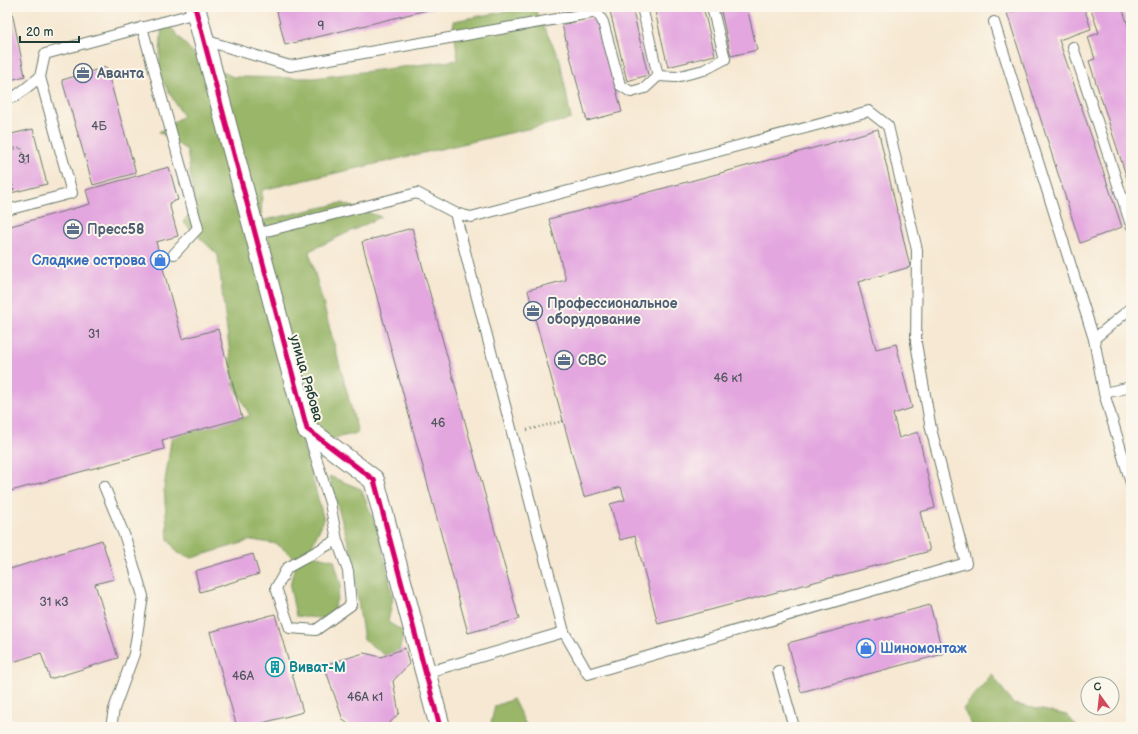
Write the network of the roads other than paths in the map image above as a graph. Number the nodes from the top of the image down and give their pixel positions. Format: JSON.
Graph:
{"nodes":[{"id":1,"x":642,"y":7,"type":"edge"},
{"id":2,"x":712,"y":7,"type":"edge"},
{"id":3,"x":196,"y":10,"type":"edge"},
{"id":4,"x":596,"y":10,"type":"edge"},
{"id":5,"x":994,"y":22,"type":"dead end"},
{"id":6,"x":142,"y":27,"type":"junction"},
{"id":7,"x":204,"y":40,"type":"junction"},
{"id":8,"x":1073,"y":47,"type":"dead end"},
{"id":9,"x":658,"y":76,"type":"junction"},
{"id":10,"x":40,"y":77,"type":"junction"},
{"id":11,"x":7,"y":99,"type":"edge"},
{"id":12,"x":7,"y":210,"type":"edge"},
{"id":13,"x":455,"y":213,"type":"junction"},
{"id":14,"x":1131,"y":225,"type":"edge"},
{"id":15,"x":255,"y":234,"type":"junction"},
{"id":16,"x":174,"y":254,"type":"dead end"},
{"id":17,"x":1131,"y":308,"type":"edge"},
{"id":18,"x":1094,"y":340,"type":"junction"},
{"id":19,"x":1131,"y":387,"type":"edge"},
{"id":20,"x":1104,"y":393,"type":"junction"},
{"id":21,"x":307,"y":429,"type":"junction"},
{"id":22,"x":1131,"y":483,"type":"edge"},
{"id":23,"x":104,"y":486,"type":"dead end"},
{"id":24,"x":337,"y":540,"type":"junction"},
{"id":25,"x":564,"y":632,"type":"junction"},
{"id":26,"x":778,"y":671,"type":"dead end"},
{"id":27,"x":425,"y":673,"type":"junction"},
{"id":28,"x":111,"y":727,"type":"edge"},
{"id":29,"x":440,"y":727,"type":"edge"},
{"id":30,"x":794,"y":727,"type":"edge"}],
"edges":[{"from":1,"to":9,"type":"lane"},
{"from":2,"to":9,"type":"lane"},
{"from":3,"to":6,"type":"lane"},
{"from":3,"to":7,"type":"street","name":"улица Рябова"},
{"from":4,"to":7,"type":"lane"},
{"from":4,"to":9,"type":"lane"},
{"from":5,"to":18,"type":"lane"},
{"from":6,"to":10,"type":"lane"},
{"from":6,"to":16,"type":"lane"},
{"from":7,"to":15,"type":"street","name":"улица Рябова"},
{"from":8,"to":14,"type":"lane"},
{"from":10,"to":11,"type":"lane"},
{"from":10,"to":12,"type":"lane"},
{"from":13,"to":15,"type":"lane"},
{"from":13,"to":25,"type":"lane"},
{"from":13,"to":25,"type":"lane"},
{"from":15,"to":21,"type":"street","name":"улица Рябова"},
{"from":17,"to":18,"type":"lane"},
{"from":18,"to":20,"type":"lane"},
{"from":19,"to":20,"type":"lane"},
{"from":20,"to":22,"type":"lane"},
{"from":21,"to":24,"type":"lane"},
{"from":21,"to":27,"type":"street","name":"улица Рябова"},
{"from":23,"to":28,"type":"lane"},
{"from":24,"to":24,"type":"lane"},
{"from":25,"to":27,"type":"lane"},
{"from":26,"to":30,"type":"lane"},
{"from":27,"to":29,"type":"street","name":"улица Рябова"}]}
